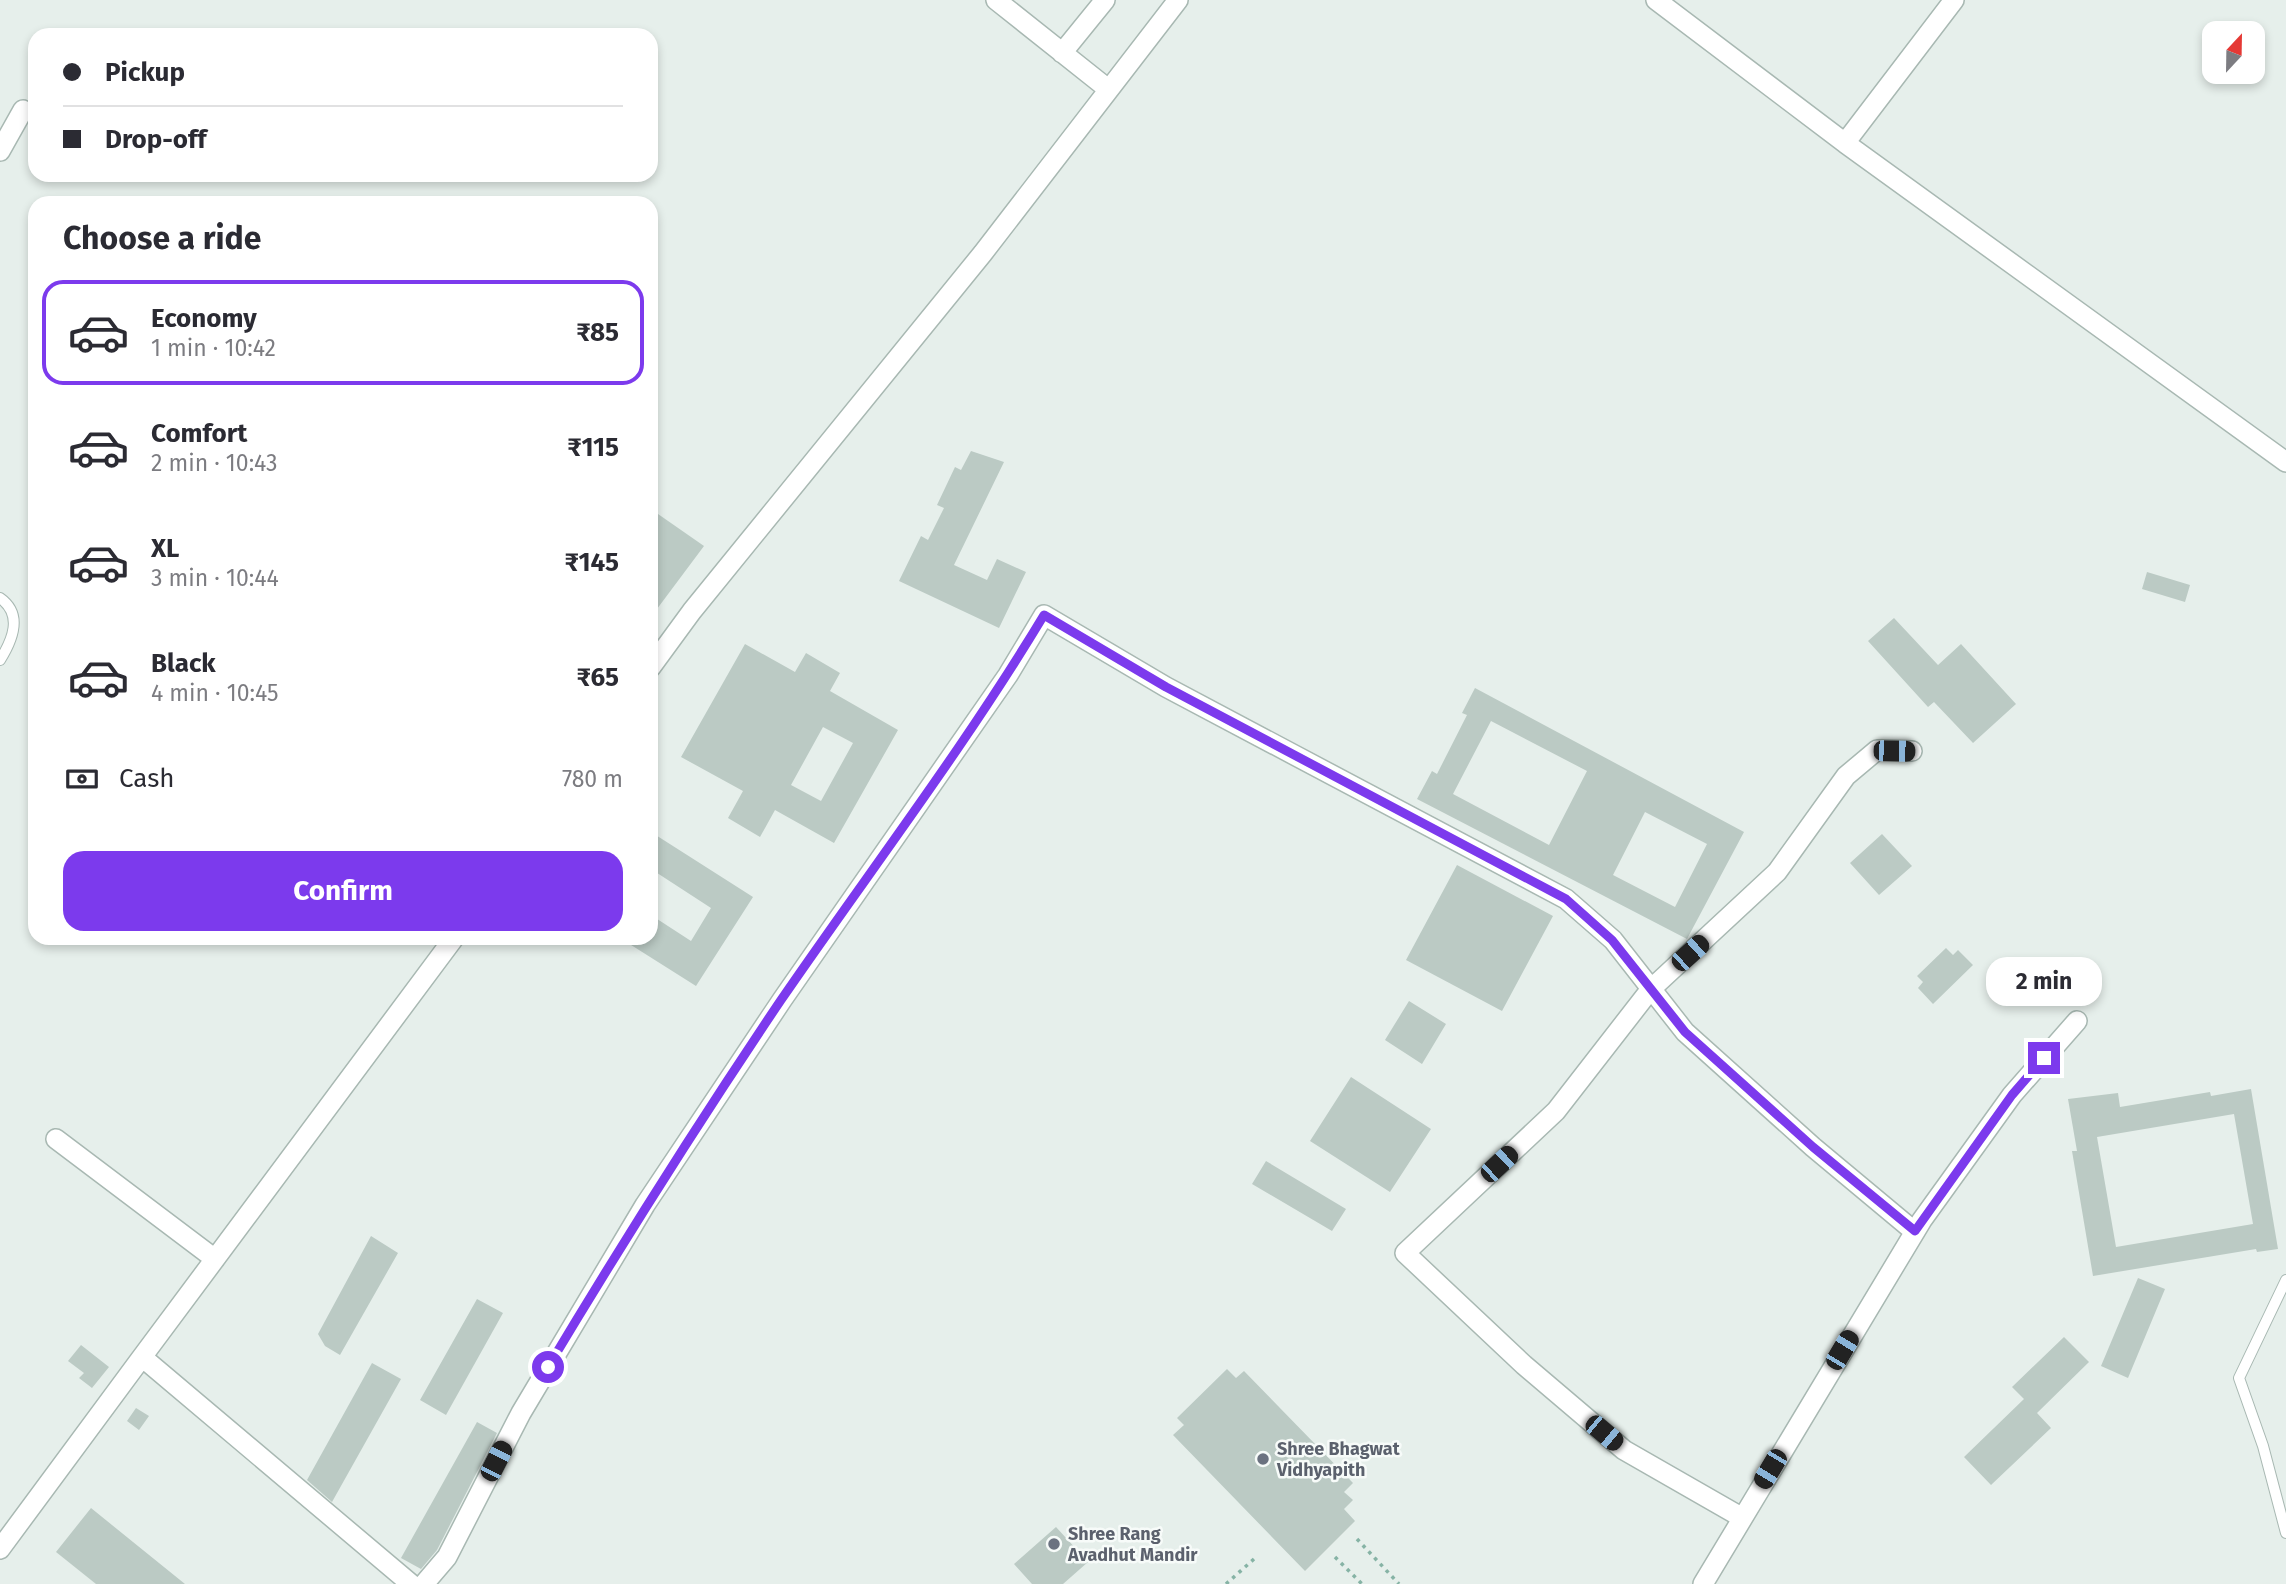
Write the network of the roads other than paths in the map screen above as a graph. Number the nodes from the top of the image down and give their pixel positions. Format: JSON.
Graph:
{"nodes":[{"id":1,"x":996,"y":0,"type":"edge"},
{"id":2,"x":1105,"y":0,"type":"edge"},
{"id":3,"x":1178,"y":0,"type":"edge"},
{"id":4,"x":1656,"y":0,"type":"edge"},
{"id":5,"x":1954,"y":0,"type":"edge"},
{"id":6,"x":1062,"y":53,"type":"junction"},
{"id":7,"x":1108,"y":89,"type":"junction"},
{"id":8,"x":23,"y":110,"type":"dead end"},
{"id":9,"x":1844,"y":143,"type":"junction"},
{"id":10,"x":0,"y":151,"type":"edge"},
{"id":11,"x":2286,"y":462,"type":"edge"},
{"id":12,"x":0,"y":598,"type":"edge"},
{"id":13,"x":658,"y":657,"type":"edge"},
{"id":14,"x":0,"y":660,"type":"edge"},
{"id":15,"x":1912,"y":751,"type":"dead end"},
{"id":16,"x":449,"y":945,"type":"edge"},
{"id":17,"x":1650,"y":990,"type":"junction"},
{"id":18,"x":2077,"y":1021,"type":"dead end"},
{"id":19,"x":56,"y":1139,"type":"dead end"},
{"id":20,"x":1915,"y":1231,"type":"junction"},
{"id":21,"x":215,"y":1259,"type":"junction"},
{"id":22,"x":2286,"y":1280,"type":"edge"},
{"id":23,"x":142,"y":1357,"type":"junction"},
{"id":24,"x":1741,"y":1517,"type":"junction"},
{"id":25,"x":2286,"y":1533,"type":"edge"},
{"id":26,"x":0,"y":1549,"type":"edge"},
{"id":27,"x":411,"y":1584,"type":"edge"},
{"id":28,"x":424,"y":1584,"type":"edge"},
{"id":29,"x":1703,"y":1584,"type":"edge"}],
"edges":[{"from":1,"to":6,"type":"street"},
{"from":2,"to":6,"type":"street"},
{"from":3,"to":7,"type":"street"},
{"from":4,"to":9,"type":"street"},
{"from":5,"to":9,"type":"street"},
{"from":6,"to":7,"type":"street"},
{"from":7,"to":13,"type":"street"},
{"from":8,"to":10,"type":"street"},
{"from":9,"to":11,"type":"street"},
{"from":12,"to":14,"type":"lane"},
{"from":15,"to":17,"type":"street"},
{"from":16,"to":21,"type":"street"},
{"from":17,"to":20,"type":"street"},
{"from":17,"to":24,"type":"street"},
{"from":17,"to":28,"type":"street"},
{"from":18,"to":20,"type":"street"},
{"from":19,"to":21,"type":"street"},
{"from":20,"to":24,"type":"street"},
{"from":21,"to":23,"type":"street"},
{"from":22,"to":25,"type":"lane"},
{"from":23,"to":26,"type":"street"},
{"from":23,"to":27,"type":"street"},
{"from":24,"to":29,"type":"street"}]}
